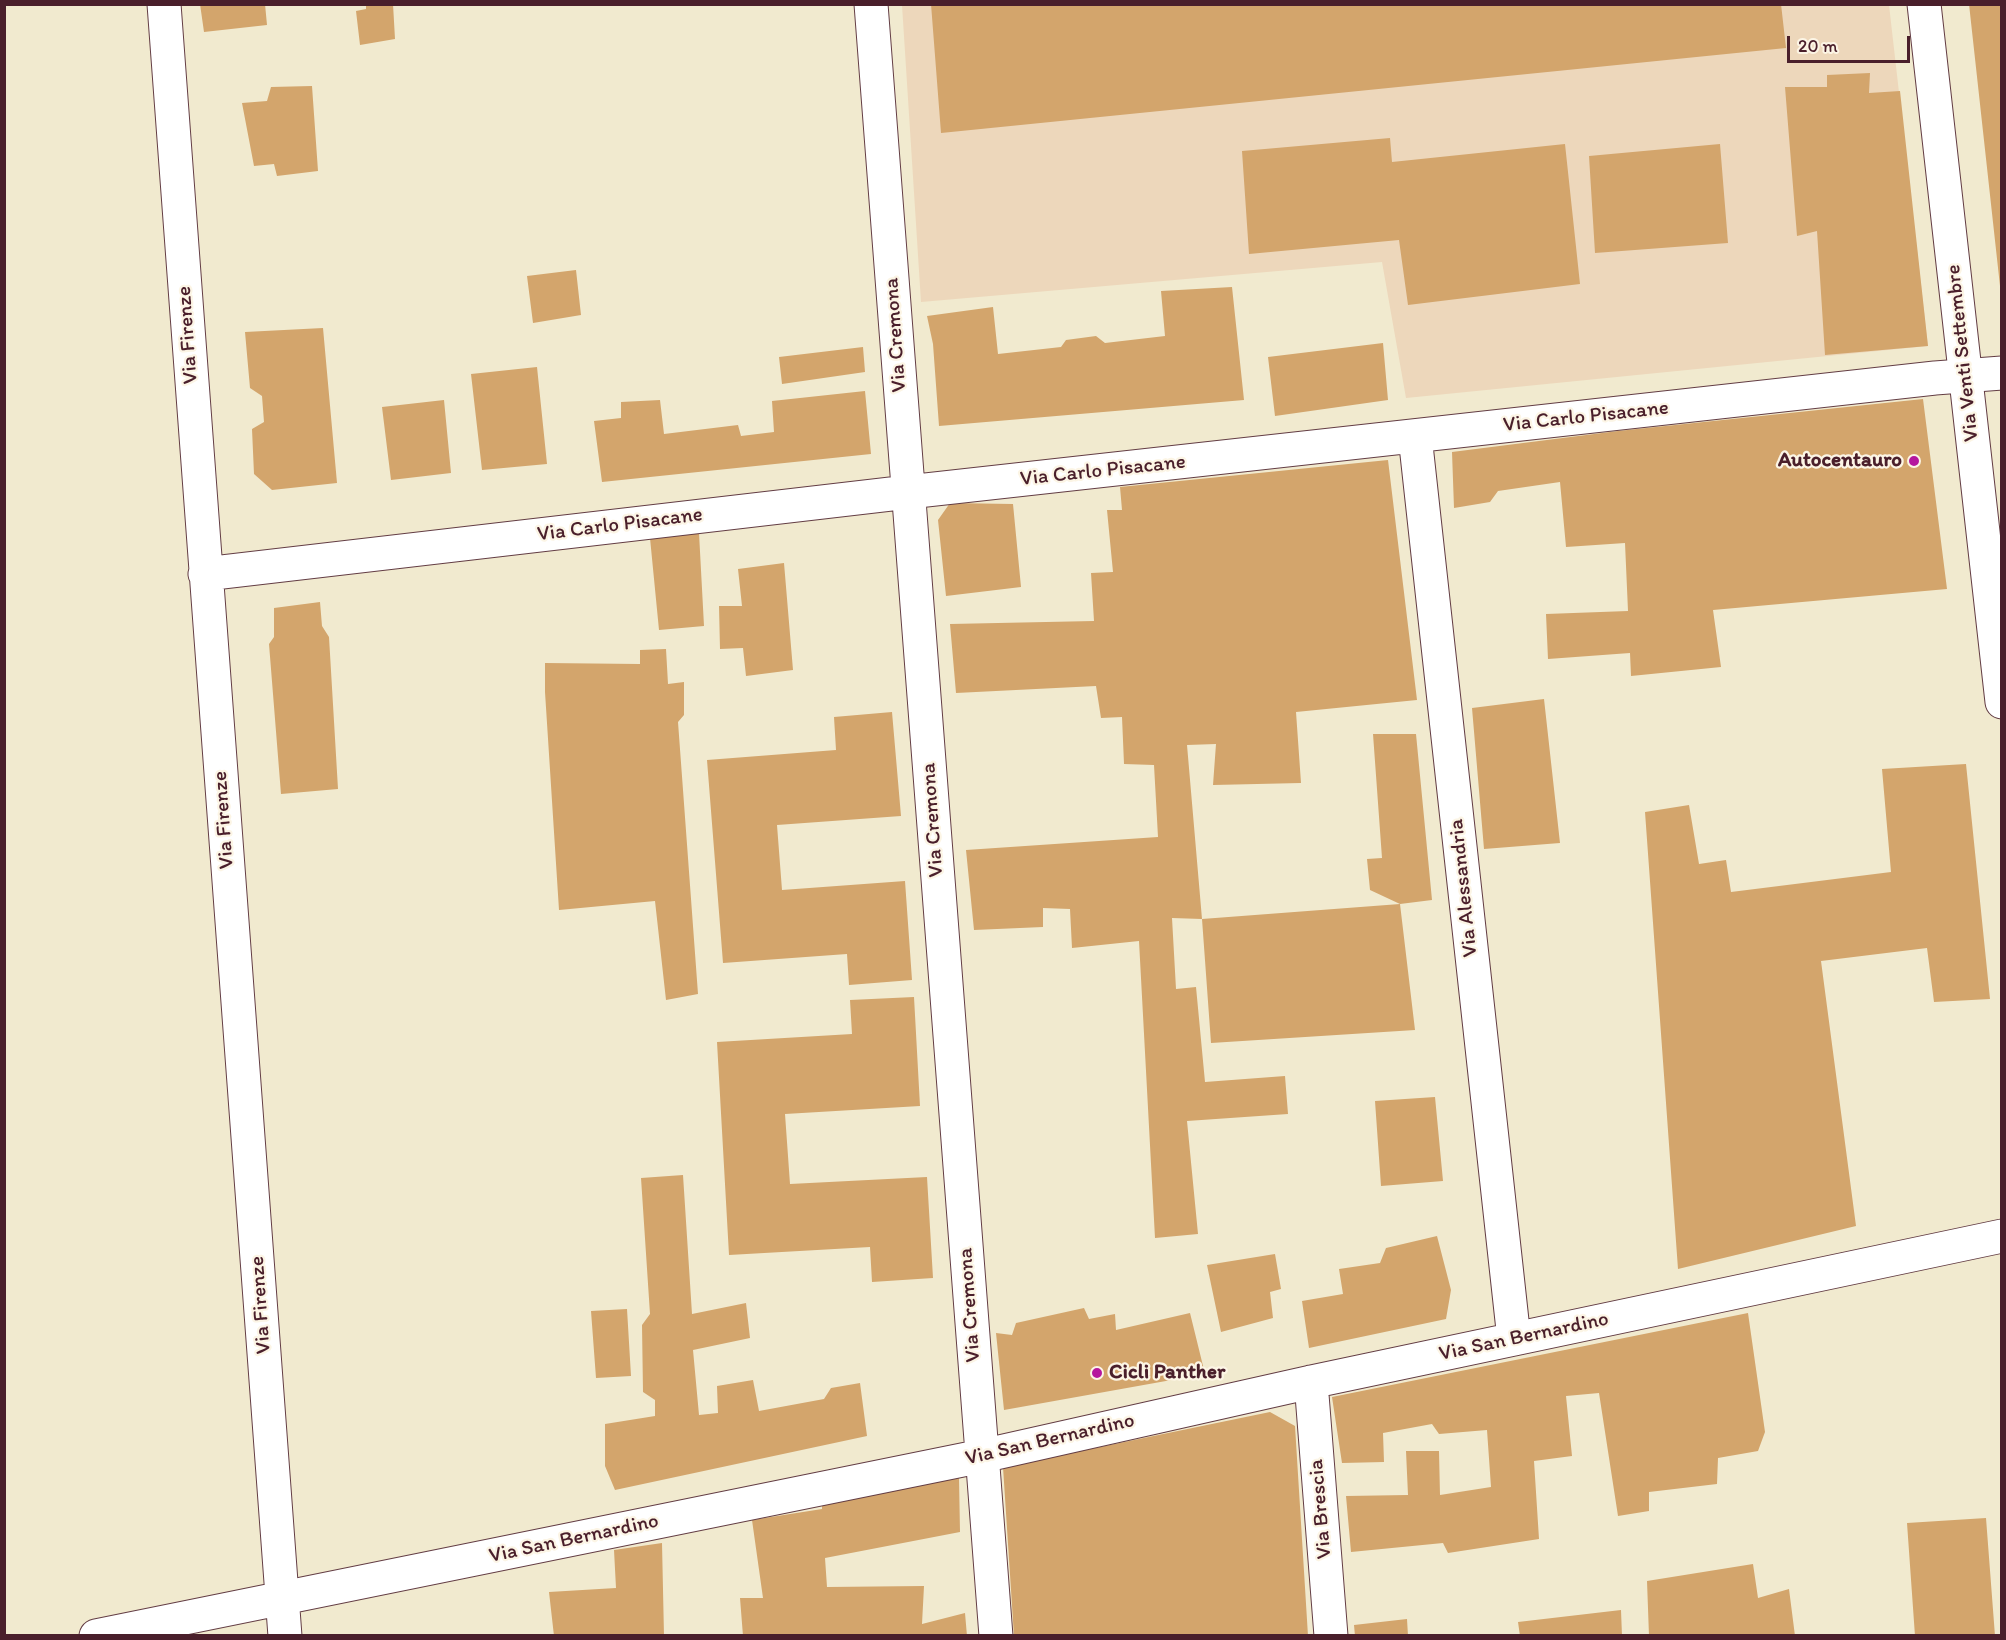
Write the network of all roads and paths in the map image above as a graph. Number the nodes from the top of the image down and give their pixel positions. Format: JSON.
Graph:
{"nodes":[{"id":1,"x":164,"y":4,"type":"edge"},
{"id":2,"x":871,"y":4,"type":"edge"},
{"id":3,"x":1924,"y":4,"type":"edge"},
{"id":4,"x":2001,"y":373,"type":"edge"},
{"id":5,"x":1966,"y":376,"type":"junction"},
{"id":6,"x":1415,"y":436,"type":"junction"},
{"id":7,"x":908,"y":492,"type":"junction"},
{"id":8,"x":205,"y":574,"type":"junction"},
{"id":9,"x":2001,"y":702,"type":"edge"},
{"id":10,"x":2001,"y":1236,"type":"edge"},
{"id":11,"x":1514,"y":1339,"type":"junction"},
{"id":12,"x":1311,"y":1382,"type":"junction"},
{"id":13,"x":982,"y":1456,"type":"junction"},
{"id":14,"x":283,"y":1599,"type":"junction"},
{"id":15,"x":96,"y":1635,"type":"edge"},
{"id":16,"x":285,"y":1635,"type":"edge"},
{"id":17,"x":996,"y":1635,"type":"edge"},
{"id":18,"x":1331,"y":1635,"type":"edge"}],
"edges":[{"from":1,"to":8,"type":"street","name":"Via Firenze"},
{"from":2,"to":7,"type":"street","name":"Via Cremona"},
{"from":3,"to":5,"type":"street","name":"Via Venti Settembre"},
{"from":4,"to":5,"type":"street","name":"Via Carlo Pisacane"},
{"from":5,"to":6,"type":"street","name":"Via Carlo Pisacane"},
{"from":5,"to":9,"type":"street","name":"Via Venti Settembre"},
{"from":6,"to":7,"type":"street","name":"Via Carlo Pisacane"},
{"from":6,"to":11,"type":"street","name":"Via Alessandria"},
{"from":7,"to":8,"type":"street","name":"Via Carlo Pisacane"},
{"from":7,"to":13,"type":"street","name":"Via Cremona"},
{"from":8,"to":14,"type":"street","name":"Via Firenze"},
{"from":10,"to":11,"type":"street","name":"Via San Bernardino"},
{"from":11,"to":12,"type":"street","name":"Via San Bernardino"},
{"from":12,"to":13,"type":"street","name":"Via San Bernardino"},
{"from":12,"to":18,"type":"street","name":"Via Brescia"},
{"from":13,"to":14,"type":"street","name":"Via San Bernardino"},
{"from":13,"to":17,"type":"street","name":"Via Cremona"},
{"from":14,"to":15,"type":"street","name":"Via San Bernardino"},
{"from":14,"to":16,"type":"street","name":"Via Firenze"}]}
